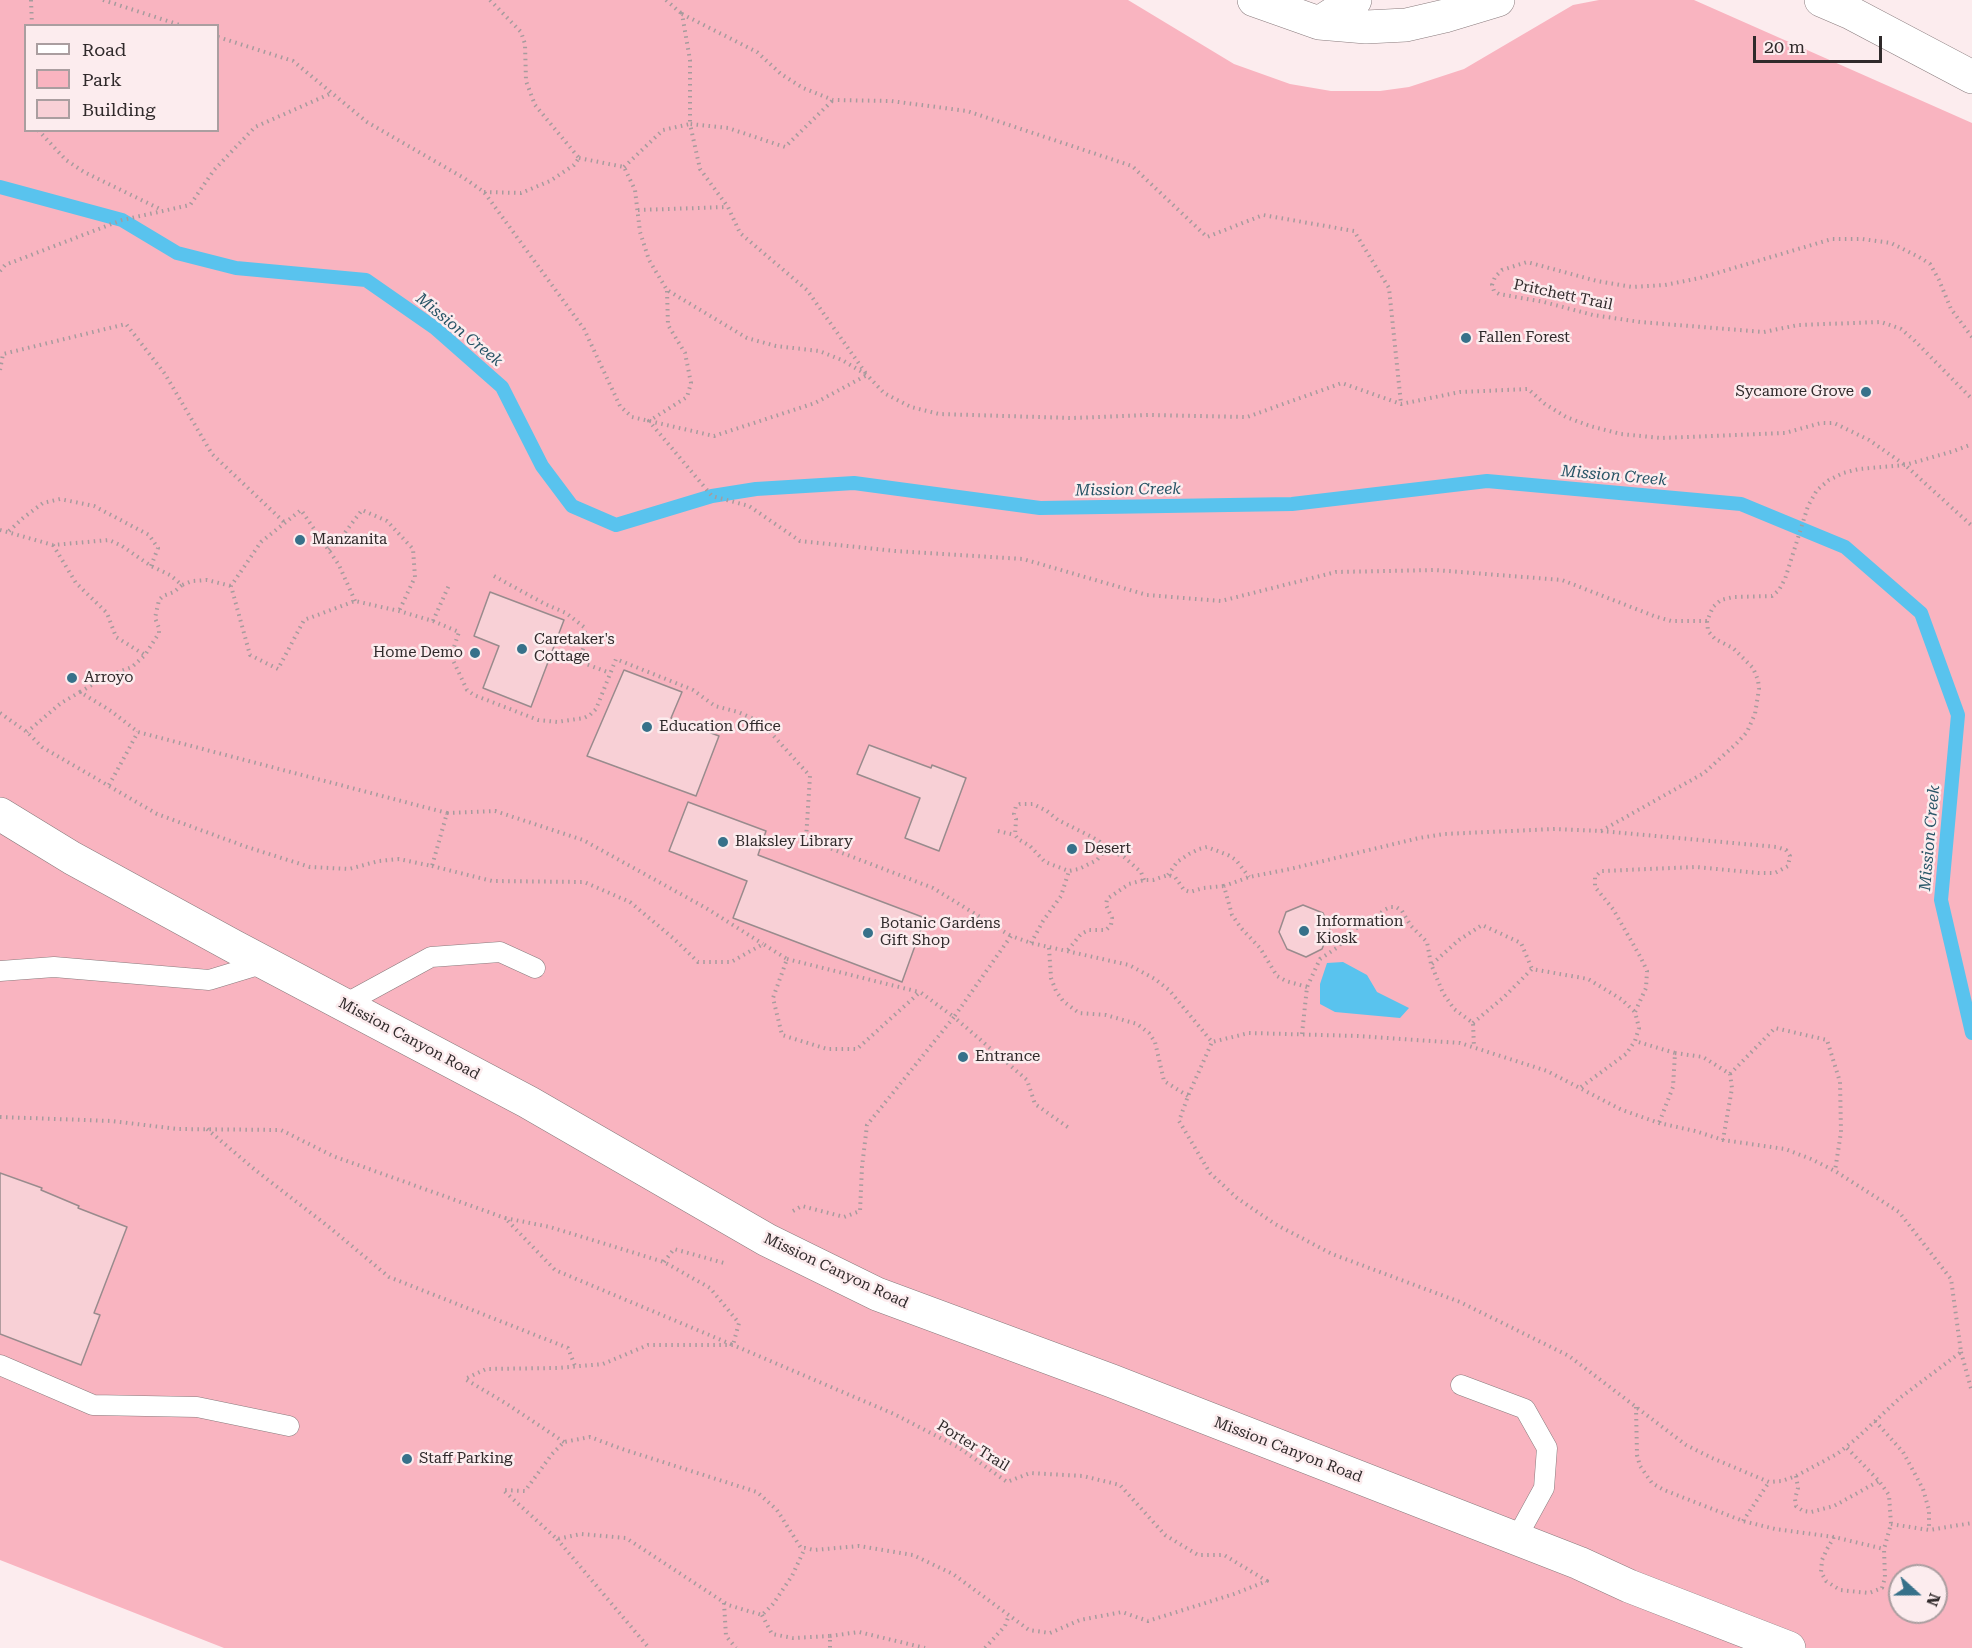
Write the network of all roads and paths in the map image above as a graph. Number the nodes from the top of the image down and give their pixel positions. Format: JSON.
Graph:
{"nodes":[{"id":1,"x":32,"y":0,"type":"edge"},
{"id":2,"x":103,"y":0,"type":"edge"},
{"id":3,"x":490,"y":0,"type":"edge"},
{"id":4,"x":666,"y":0,"type":"edge"},
{"id":5,"x":1254,"y":0,"type":"edge"},
{"id":6,"x":1355,"y":0,"type":"edge"},
{"id":7,"x":1498,"y":0,"type":"edge"},
{"id":8,"x":1821,"y":0,"type":"edge"},
{"id":9,"x":682,"y":14,"type":"junction"},
{"id":10,"x":1319,"y":23,"type":"junction"},
{"id":11,"x":32,"y":24,"type":"edge"},
{"id":12,"x":177,"y":24,"type":"edge"},
{"id":13,"x":219,"y":37,"type":"edge"},
{"id":14,"x":1972,"y":77,"type":"edge"},
{"id":15,"x":332,"y":93,"type":"junction"},
{"id":16,"x":833,"y":100,"type":"junction"},
{"id":17,"x":690,"y":124,"type":"junction"},
{"id":18,"x":40,"y":132,"type":"edge"},
{"id":19,"x":579,"y":158,"type":"junction"},
{"id":20,"x":624,"y":166,"type":"junction"},
{"id":21,"x":484,"y":192,"type":"junction"},
{"id":22,"x":728,"y":207,"type":"junction"},
{"id":23,"x":162,"y":210,"type":"junction"},
{"id":24,"x":638,"y":210,"type":"junction"},
{"id":25,"x":0,"y":271,"type":"edge"},
{"id":26,"x":667,"y":290,"type":"junction"},
{"id":27,"x":1972,"y":337,"type":"edge"},
{"id":28,"x":1,"y":353,"type":"edge"},
{"id":29,"x":0,"y":370,"type":"edge"},
{"id":30,"x":867,"y":375,"type":"junction"},
{"id":31,"x":1972,"y":399,"type":"edge"},
{"id":32,"x":1401,"y":404,"type":"junction"},
{"id":33,"x":649,"y":421,"type":"junction"},
{"id":34,"x":1972,"y":444,"type":"edge"},
{"id":35,"x":1905,"y":465,"type":"junction"},
{"id":36,"x":285,"y":523,"type":"junction"},
{"id":37,"x":1972,"y":526,"type":"edge"},
{"id":38,"x":0,"y":530,"type":"edge"},
{"id":39,"x":8,"y":532,"type":"junction"},
{"id":40,"x":53,"y":545,"type":"junction"},
{"id":41,"x":329,"y":550,"type":"junction"},
{"id":42,"x":151,"y":566,"type":"junction"},
{"id":43,"x":494,"y":576,"type":"dead end"},
{"id":44,"x":182,"y":585,"type":"junction"},
{"id":45,"x":449,"y":585,"type":"dead end"},
{"id":46,"x":231,"y":586,"type":"junction"},
{"id":47,"x":355,"y":601,"type":"junction"},
{"id":48,"x":399,"y":611,"type":"junction"},
{"id":49,"x":433,"y":621,"type":"junction"},
{"id":50,"x":1707,"y":621,"type":"junction"},
{"id":51,"x":145,"y":655,"type":"junction"},
{"id":52,"x":610,"y":673,"type":"junction"},
{"id":53,"x":80,"y":692,"type":"junction"},
{"id":54,"x":0,"y":713,"type":"edge"},
{"id":55,"x":27,"y":732,"type":"junction"},
{"id":56,"x":138,"y":732,"type":"junction"},
{"id":57,"x":110,"y":785,"type":"junction"},
{"id":58,"x":447,"y":813,"type":"junction"},
{"id":59,"x":0,"y":814,"type":"edge"},
{"id":60,"x":998,"y":831,"type":"dead end"},
{"id":61,"x":1601,"y":831,"type":"junction"},
{"id":62,"x":1015,"y":835,"type":"junction"},
{"id":63,"x":1106,"y":849,"type":"junction"},
{"id":64,"x":432,"y":866,"type":"junction"},
{"id":65,"x":1069,"y":871,"type":"junction"},
{"id":66,"x":1168,"y":875,"type":"junction"},
{"id":67,"x":1249,"y":877,"type":"junction"},
{"id":68,"x":1144,"y":880,"type":"junction"},
{"id":69,"x":1224,"y":886,"type":"junction"},
{"id":70,"x":1011,"y":936,"type":"junction"},
{"id":71,"x":763,"y":944,"type":"junction"},
{"id":72,"x":1031,"y":944,"type":"junction"},
{"id":73,"x":1049,"y":947,"type":"junction"},
{"id":74,"x":1068,"y":950,"type":"junction"},
{"id":75,"x":787,"y":958,"type":"junction"},
{"id":76,"x":266,"y":963,"type":"junction"},
{"id":77,"x":1431,"y":964,"type":"junction"},
{"id":78,"x":535,"y":968,"type":"dead end"},
{"id":79,"x":1532,"y":969,"type":"junction"},
{"id":80,"x":0,"y":971,"type":"edge"},
{"id":81,"x":1307,"y":987,"type":"junction"},
{"id":82,"x":920,"y":992,"type":"junction"},
{"id":83,"x":344,"y":1005,"type":"junction"},
{"id":84,"x":1635,"y":1012,"type":"junction"},
{"id":85,"x":954,"y":1017,"type":"junction"},
{"id":86,"x":1473,"y":1023,"type":"junction"},
{"id":87,"x":1302,"y":1034,"type":"junction"},
{"id":88,"x":1212,"y":1041,"type":"junction"},
{"id":89,"x":1635,"y":1041,"type":"junction"},
{"id":90,"x":1474,"y":1048,"type":"junction"},
{"id":91,"x":1675,"y":1053,"type":"junction"},
{"id":92,"x":1730,"y":1074,"type":"junction"},
{"id":93,"x":1581,"y":1087,"type":"junction"},
{"id":94,"x":1188,"y":1096,"type":"junction"},
{"id":95,"x":0,"y":1118,"type":"edge"},
{"id":96,"x":1659,"y":1123,"type":"junction"},
{"id":97,"x":1069,"y":1128,"type":"dead end"},
{"id":98,"x":207,"y":1129,"type":"junction"},
{"id":99,"x":1723,"y":1140,"type":"junction"},
{"id":100,"x":1835,"y":1171,"type":"junction"},
{"id":101,"x":788,"y":1214,"type":"dead end"},
{"id":102,"x":505,"y":1218,"type":"junction"},
{"id":103,"x":664,"y":1262,"type":"junction"},
{"id":104,"x":726,"y":1263,"type":"dead end"},
{"id":105,"x":733,"y":1345,"type":"junction"},
{"id":106,"x":1961,"y":1352,"type":"junction"},
{"id":107,"x":0,"y":1365,"type":"edge"},
{"id":108,"x":575,"y":1366,"type":"junction"},
{"id":109,"x":1461,"y":1385,"type":"dead end"},
{"id":110,"x":1972,"y":1392,"type":"edge"},
{"id":111,"x":1636,"y":1407,"type":"junction"},
{"id":112,"x":1875,"y":1421,"type":"junction"},
{"id":113,"x":290,"y":1426,"type":"dead end"},
{"id":114,"x":564,"y":1442,"type":"junction"},
{"id":115,"x":1846,"y":1447,"type":"junction"},
{"id":116,"x":1796,"y":1476,"type":"junction"},
{"id":117,"x":1879,"y":1481,"type":"junction"},
{"id":118,"x":1769,"y":1482,"type":"junction"},
{"id":119,"x":1743,"y":1521,"type":"junction"},
{"id":120,"x":1972,"y":1522,"type":"edge"},
{"id":121,"x":1891,"y":1524,"type":"junction"},
{"id":122,"x":1929,"y":1530,"type":"junction"},
{"id":123,"x":1834,"y":1537,"type":"junction"},
{"id":124,"x":556,"y":1539,"type":"junction"},
{"id":125,"x":1516,"y":1539,"type":"junction"},
{"id":126,"x":806,"y":1548,"type":"junction"},
{"id":127,"x":1884,"y":1549,"type":"junction"},
{"id":128,"x":724,"y":1603,"type":"junction"},
{"id":129,"x":762,"y":1615,"type":"junction"},
{"id":130,"x":1009,"y":1615,"type":"junction"},
{"id":131,"x":830,"y":1636,"type":"junction"},
{"id":132,"x":649,"y":1648,"type":"edge"},
{"id":133,"x":736,"y":1648,"type":"edge"},
{"id":134,"x":830,"y":1648,"type":"edge"},
{"id":135,"x":925,"y":1648,"type":"edge"},
{"id":136,"x":985,"y":1648,"type":"edge"},
{"id":137,"x":1789,"y":1648,"type":"edge"}],
"edges":[{"from":1,"to":11,"type":"path"},
{"from":2,"to":12,"type":"path"},
{"from":3,"to":19,"type":"path"},
{"from":4,"to":9,"type":"path"},
{"from":5,"to":10,"type":"street"},
{"from":6,"to":10,"type":"street"},
{"from":7,"to":10,"type":"street"},
{"from":8,"to":14,"type":"street"},
{"from":9,"to":16,"type":"path"},
{"from":9,"to":17,"type":"path"},
{"from":13,"to":15,"type":"path"},
{"from":15,"to":21,"type":"path"},
{"from":15,"to":23,"type":"path"},
{"from":16,"to":17,"type":"path"},
{"from":16,"to":32,"type":"path"},
{"from":17,"to":20,"type":"path"},
{"from":17,"to":22,"type":"path"},
{"from":18,"to":23,"type":"path"},
{"from":19,"to":20,"type":"path"},
{"from":19,"to":21,"type":"path"},
{"from":20,"to":24,"type":"path"},
{"from":21,"to":33,"type":"path"},
{"from":22,"to":24,"type":"path"},
{"from":22,"to":30,"type":"path"},
{"from":23,"to":25,"type":"path"},
{"from":24,"to":26,"type":"path"},
{"from":26,"to":30,"type":"path"},
{"from":26,"to":33,"type":"path"},
{"from":27,"to":31,"type":"path","name":"Pritchett Trail"},
{"from":28,"to":29,"type":"path"},
{"from":28,"to":36,"type":"path"},
{"from":30,"to":32,"type":"path"},
{"from":30,"to":33,"type":"path"},
{"from":32,"to":35,"type":"path"},
{"from":33,"to":50,"type":"path"},
{"from":34,"to":35,"type":"path"},
{"from":35,"to":37,"type":"path"},
{"from":35,"to":50,"type":"path"},
{"from":36,"to":41,"type":"path"},
{"from":36,"to":46,"type":"path"},
{"from":38,"to":39,"type":"path"},
{"from":39,"to":40,"type":"path"},
{"from":39,"to":42,"type":"path"},
{"from":40,"to":42,"type":"path"},
{"from":40,"to":51,"type":"path"},
{"from":41,"to":47,"type":"path"},
{"from":41,"to":48,"type":"path"},
{"from":42,"to":44,"type":"path"},
{"from":43,"to":52,"type":"path"},
{"from":44,"to":46,"type":"path"},
{"from":44,"to":51,"type":"path"},
{"from":45,"to":49,"type":"path"},
{"from":46,"to":47,"type":"path"},
{"from":47,"to":48,"type":"path"},
{"from":48,"to":49,"type":"path"},
{"from":49,"to":52,"type":"path"},
{"from":50,"to":61,"type":"path"},
{"from":51,"to":53,"type":"path"},
{"from":52,"to":70,"type":"path"},
{"from":53,"to":55,"type":"path"},
{"from":53,"to":56,"type":"path"},
{"from":54,"to":55,"type":"path"},
{"from":55,"to":57,"type":"path"},
{"from":56,"to":57,"type":"path"},
{"from":56,"to":58,"type":"path"},
{"from":57,"to":64,"type":"path"},
{"from":58,"to":64,"type":"path"},
{"from":58,"to":71,"type":"path"},
{"from":59,"to":76,"type":"street","name":"Mission Canyon Road"},
{"from":60,"to":62,"type":"path"},
{"from":61,"to":67,"type":"path"},
{"from":61,"to":84,"type":"path"},
{"from":62,"to":63,"type":"path"},
{"from":62,"to":65,"type":"path"},
{"from":63,"to":65,"type":"path"},
{"from":63,"to":68,"type":"path"},
{"from":64,"to":71,"type":"path"},
{"from":65,"to":72,"type":"path"},
{"from":66,"to":67,"type":"path"},
{"from":66,"to":68,"type":"path"},
{"from":66,"to":69,"type":"path"},
{"from":67,"to":69,"type":"path"},
{"from":68,"to":74,"type":"path"},
{"from":69,"to":81,"type":"path"},
{"from":70,"to":72,"type":"path"},
{"from":70,"to":85,"type":"path"},
{"from":71,"to":75,"type":"path"},
{"from":72,"to":73,"type":"path"},
{"from":73,"to":74,"type":"path"},
{"from":73,"to":94,"type":"path"},
{"from":74,"to":88,"type":"path"},
{"from":75,"to":82,"type":"path"},
{"from":75,"to":82,"type":"path"},
{"from":76,"to":80,"type":"lane"},
{"from":76,"to":83,"type":"street","name":"Mission Canyon Road"},
{"from":77,"to":79,"type":"path"},
{"from":77,"to":81,"type":"path"},
{"from":77,"to":86,"type":"path"},
{"from":78,"to":83,"type":"lane"},
{"from":79,"to":84,"type":"path"},
{"from":79,"to":86,"type":"path"},
{"from":81,"to":87,"type":"path"},
{"from":82,"to":85,"type":"path"},
{"from":83,"to":125,"type":"street","name":"Mission Canyon Road"},
{"from":84,"to":89,"type":"path"},
{"from":85,"to":97,"type":"path"},
{"from":85,"to":101,"type":"path"},
{"from":86,"to":90,"type":"path"},
{"from":87,"to":88,"type":"path"},
{"from":87,"to":90,"type":"path"},
{"from":88,"to":94,"type":"path"},
{"from":89,"to":91,"type":"path"},
{"from":89,"to":93,"type":"path"},
{"from":90,"to":93,"type":"path"},
{"from":91,"to":92,"type":"path"},
{"from":91,"to":96,"type":"path"},
{"from":92,"to":99,"type":"path"},
{"from":92,"to":100,"type":"path"},
{"from":93,"to":96,"type":"path"},
{"from":94,"to":111,"type":"path"},
{"from":95,"to":98,"type":"path"},
{"from":96,"to":99,"type":"path"},
{"from":98,"to":102,"type":"path"},
{"from":98,"to":108,"type":"path"},
{"from":99,"to":100,"type":"path"},
{"from":100,"to":106,"type":"path"},
{"from":102,"to":103,"type":"path"},
{"from":102,"to":105,"type":"path"},
{"from":103,"to":104,"type":"path"},
{"from":103,"to":105,"type":"path"},
{"from":105,"to":108,"type":"path"},
{"from":105,"to":130,"type":"path","name":"Porter Trail"},
{"from":106,"to":110,"type":"path"},
{"from":106,"to":112,"type":"path"},
{"from":107,"to":113,"type":"lane"},
{"from":108,"to":114,"type":"path"},
{"from":109,"to":125,"type":"lane"},
{"from":111,"to":118,"type":"path"},
{"from":111,"to":119,"type":"path"},
{"from":112,"to":115,"type":"path"},
{"from":112,"to":122,"type":"path"},
{"from":114,"to":124,"type":"path"},
{"from":114,"to":126,"type":"path"},
{"from":115,"to":116,"type":"path"},
{"from":115,"to":117,"type":"path"},
{"from":116,"to":117,"type":"path"},
{"from":116,"to":118,"type":"path"},
{"from":117,"to":121,"type":"path"},
{"from":118,"to":119,"type":"path"},
{"from":119,"to":123,"type":"path"},
{"from":120,"to":122,"type":"path"},
{"from":121,"to":122,"type":"path"},
{"from":121,"to":127,"type":"path"},
{"from":123,"to":127,"type":"path"},
{"from":123,"to":127,"type":"path"},
{"from":124,"to":128,"type":"path"},
{"from":124,"to":132,"type":"path"},
{"from":125,"to":137,"type":"street","name":"Mission Canyon Road"},
{"from":126,"to":129,"type":"path"},
{"from":126,"to":130,"type":"path"},
{"from":128,"to":129,"type":"path"},
{"from":128,"to":133,"type":"path"},
{"from":129,"to":131,"type":"path"},
{"from":130,"to":136,"type":"path"},
{"from":131,"to":134,"type":"path"},
{"from":131,"to":135,"type":"path"}]}
